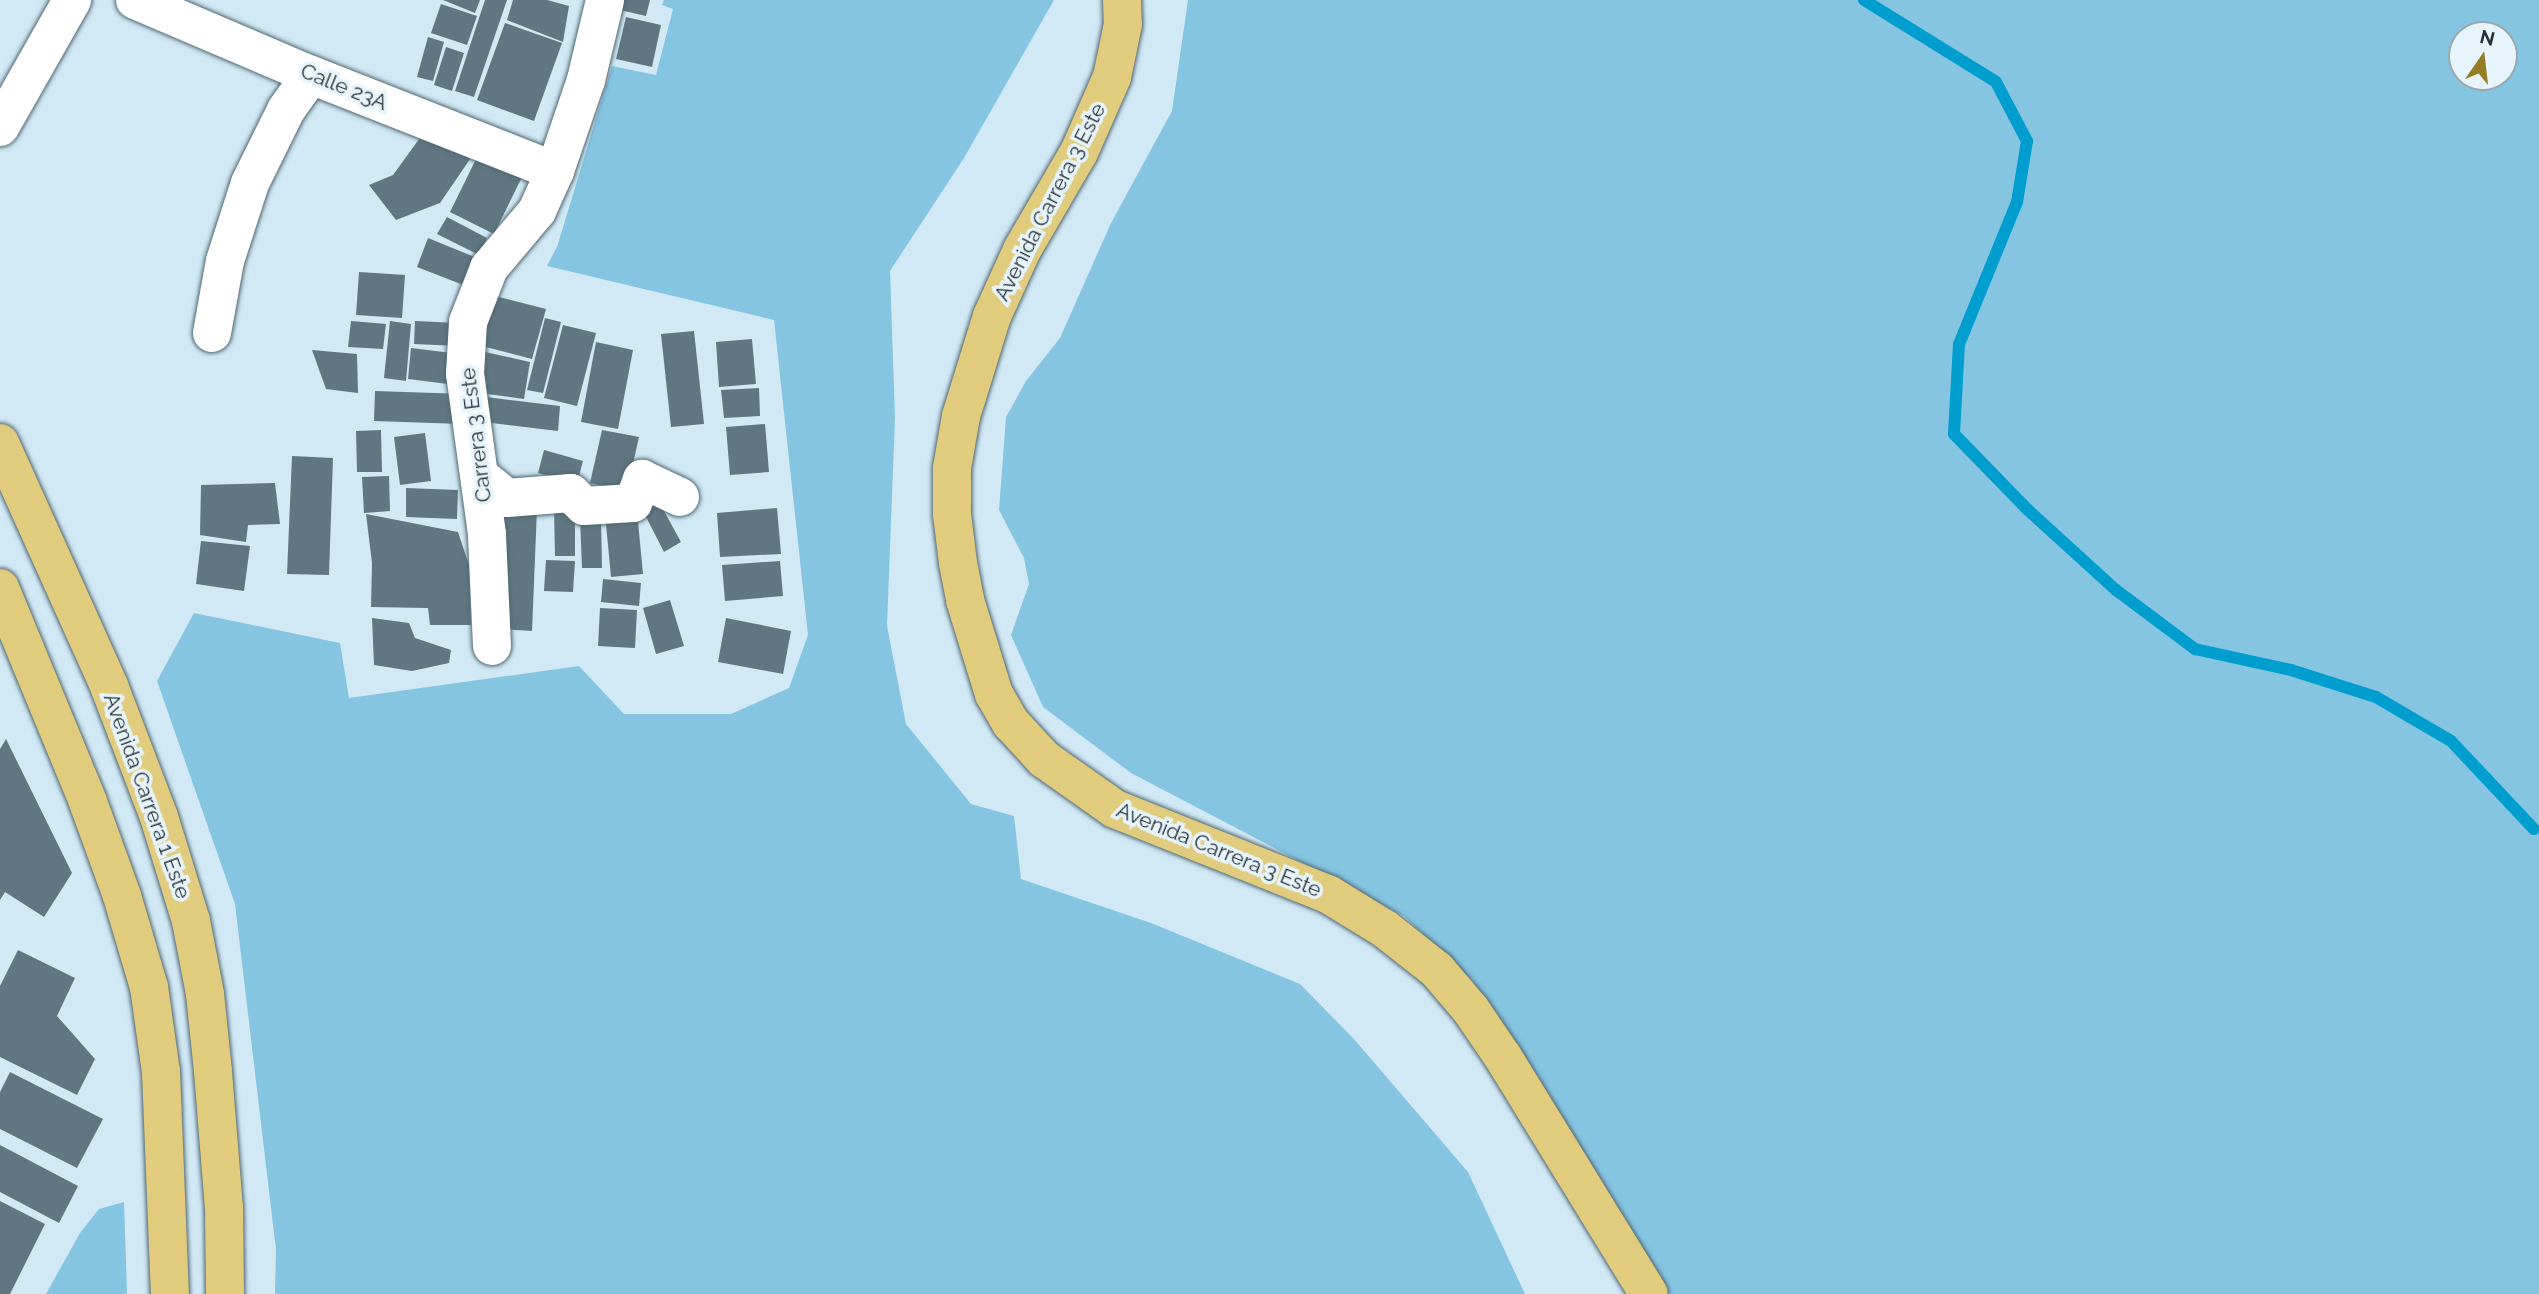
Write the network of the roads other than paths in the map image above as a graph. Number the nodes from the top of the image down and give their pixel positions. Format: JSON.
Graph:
{"nodes":[{"id":1,"x":72,"y":0,"type":"edge"},
{"id":2,"x":135,"y":0,"type":"edge"},
{"id":3,"x":1122,"y":0,"type":"edge"},
{"id":4,"x":605,"y":3,"type":"edge"},
{"id":5,"x":311,"y":75,"type":"junction"},
{"id":6,"x":0,"y":127,"type":"edge"},
{"id":7,"x":555,"y":170,"type":"junction"},
{"id":8,"x":212,"y":333,"type":"dead end"},
{"id":9,"x":0,"y":443,"type":"edge"},
{"id":10,"x":481,"y":477,"type":"junction"},
{"id":11,"x":680,"y":497,"type":"dead end"},
{"id":12,"x":0,"y":588,"type":"edge"},
{"id":13,"x":492,"y":646,"type":"dead end"},
{"id":14,"x":170,"y":1294,"type":"edge"},
{"id":15,"x":225,"y":1294,"type":"edge"},
{"id":16,"x":1649,"y":1294,"type":"edge"}],
"edges":[{"from":1,"to":6,"type":"street"},
{"from":2,"to":5,"type":"street","name":"Calle 23A"},
{"from":3,"to":16,"type":"main road","name":"Avenida Carrera 3 Este"},
{"from":4,"to":7,"type":"street","name":"Carrera 3 Este"},
{"from":5,"to":7,"type":"street","name":"Calle 23A"},
{"from":5,"to":8,"type":"street"},
{"from":7,"to":10,"type":"street","name":"Carrera 3 Este"},
{"from":9,"to":15,"type":"main road","name":"Avenida Carrera 1 Este"},
{"from":10,"to":11,"type":"street"},
{"from":10,"to":13,"type":"street","name":"Carrera 3 Este"},
{"from":12,"to":14,"type":"main road"}]}
